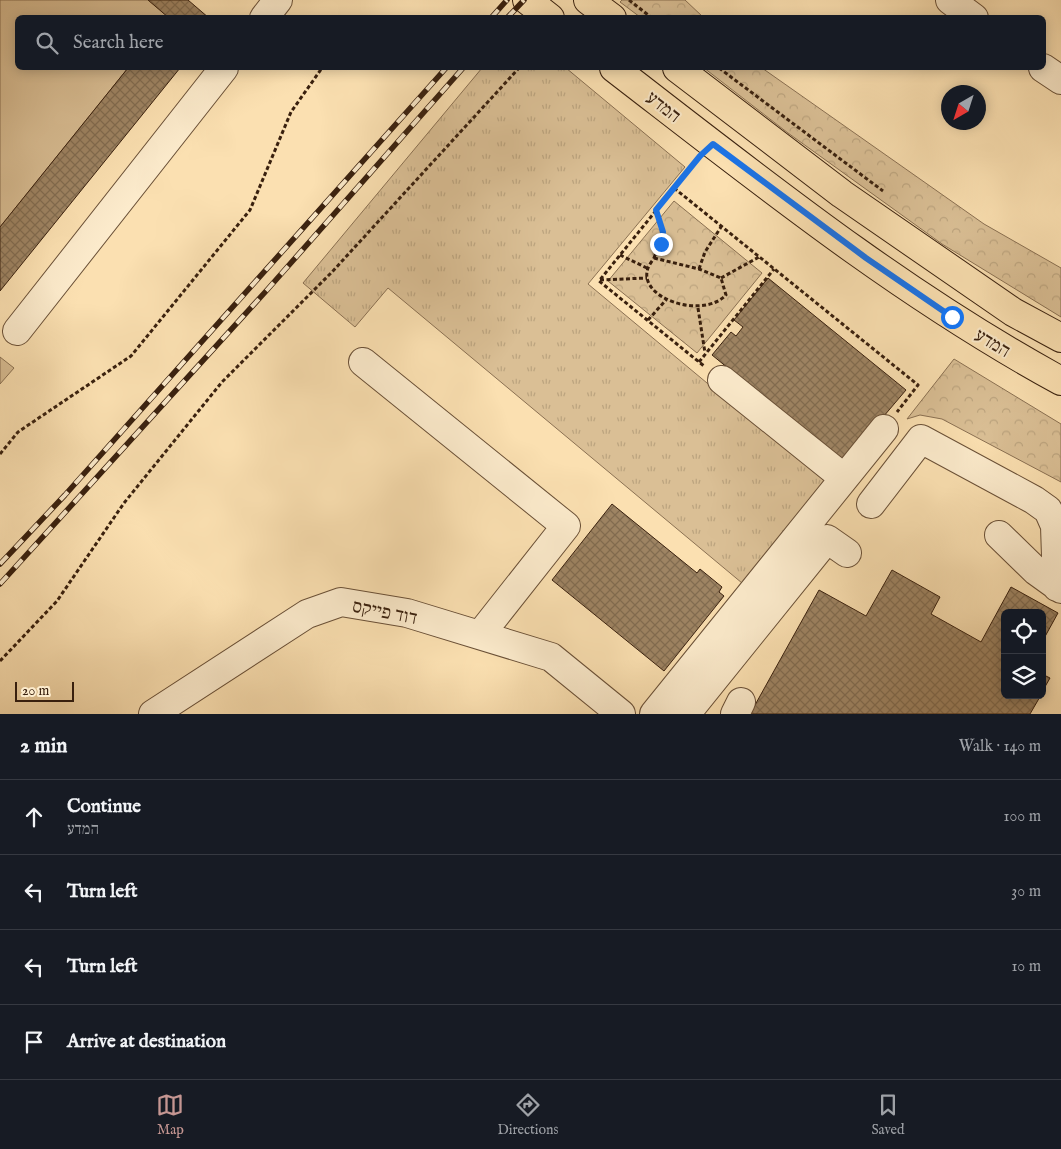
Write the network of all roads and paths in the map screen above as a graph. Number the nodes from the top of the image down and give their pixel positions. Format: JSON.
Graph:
{"nodes":[{"id":1,"x":278,"y":0,"type":"edge"},
{"id":2,"x":527,"y":0,"type":"edge"},
{"id":3,"x":588,"y":0,"type":"edge"},
{"id":4,"x":628,"y":0,"type":"edge"},
{"id":5,"x":950,"y":0,"type":"edge"},
{"id":6,"x":266,"y":15,"type":"edge"},
{"id":7,"x":546,"y":15,"type":"edge"},
{"id":8,"x":608,"y":15,"type":"edge"},
{"id":9,"x":648,"y":15,"type":"edge"},
{"id":10,"x":970,"y":15,"type":"edge"},
{"id":11,"x":222,"y":70,"type":"edge"},
{"id":12,"x":321,"y":70,"type":"edge"},
{"id":13,"x":516,"y":70,"type":"edge"},
{"id":14,"x":617,"y":70,"type":"edge"},
{"id":15,"x":680,"y":70,"type":"edge"},
{"id":16,"x":723,"y":70,"type":"edge"},
{"id":17,"x":1046,"y":70,"type":"edge"},
{"id":18,"x":1061,"y":80,"type":"edge"},
{"id":19,"x":713,"y":144,"type":"junction"},
{"id":20,"x":674,"y":188,"type":"junction"},
{"id":21,"x":887,"y":194,"type":"dead end"},
{"id":22,"x":656,"y":210,"type":"junction"},
{"id":23,"x":722,"y":226,"type":"junction"},
{"id":24,"x":620,"y":255,"type":"junction"},
{"id":25,"x":759,"y":257,"type":"junction"},
{"id":26,"x":654,"y":258,"type":"junction"},
{"id":27,"x":647,"y":268,"type":"junction"},
{"id":28,"x":699,"y":269,"type":"junction"},
{"id":29,"x":774,"y":269,"type":"junction"},
{"id":30,"x":647,"y":278,"type":"junction"},
{"id":31,"x":721,"y":278,"type":"junction"},
{"id":32,"x":599,"y":281,"type":"junction"},
{"id":33,"x":666,"y":300,"type":"junction"},
{"id":34,"x":698,"y":307,"type":"junction"},
{"id":35,"x":648,"y":320,"type":"junction"},
{"id":36,"x":17,"y":331,"type":"dead end"},
{"id":37,"x":1061,"y":338,"type":"edge"},
{"id":38,"x":705,"y":354,"type":"junction"},
{"id":39,"x":362,"y":362,"type":"dead end"},
{"id":40,"x":699,"y":362,"type":"junction"},
{"id":41,"x":722,"y":380,"type":"joint"},
{"id":42,"x":1061,"y":381,"type":"edge"},
{"id":43,"x":884,"y":429,"type":"joint"},
{"id":44,"x":0,"y":454,"type":"edge"},
{"id":45,"x":844,"y":478,"type":"junction"},
{"id":46,"x":871,"y":504,"type":"dead end"},
{"id":47,"x":999,"y":535,"type":"dead end"},
{"id":48,"x":847,"y":553,"type":"dead end"},
{"id":49,"x":1059,"y":588,"type":"edge"},
{"id":50,"x":480,"y":636,"type":"junction"},
{"id":51,"x":0,"y":661,"type":"edge"},
{"id":52,"x":153,"y":714,"type":"edge"},
{"id":53,"x":621,"y":714,"type":"edge"},
{"id":54,"x":654,"y":714,"type":"edge"},
{"id":55,"x":686,"y":714,"type":"edge"}],
"edges":[{"from":1,"to":6,"type":"street"},
{"from":2,"to":7,"type":"main road"},
{"from":3,"to":8,"type":"main road"},
{"from":4,"to":9,"type":"path"},
{"from":5,"to":10,"type":"street"},
{"from":11,"to":36,"type":"street"},
{"from":12,"to":44,"type":"path"},
{"from":13,"to":51,"type":"path"},
{"from":14,"to":19,"type":"main road","name":"המדע"},
{"from":15,"to":37,"type":"main road","name":"המדע"},
{"from":16,"to":21,"type":"path"},
{"from":17,"to":18,"type":"street"},
{"from":19,"to":20,"type":"path"},
{"from":19,"to":42,"type":"main road","name":"המדע"},
{"from":20,"to":22,"type":"path"},
{"from":20,"to":23,"type":"path"},
{"from":22,"to":24,"type":"path"},
{"from":22,"to":26,"type":"path"},
{"from":23,"to":25,"type":"path"},
{"from":23,"to":28,"type":"path"},
{"from":24,"to":27,"type":"path"},
{"from":24,"to":32,"type":"path"},
{"from":25,"to":29,"type":"path"},
{"from":25,"to":31,"type":"path"},
{"from":26,"to":27,"type":"path"},
{"from":26,"to":28,"type":"path"},
{"from":27,"to":30,"type":"path"},
{"from":28,"to":31,"type":"path"},
{"from":29,"to":38,"type":"path"},
{"from":29,"to":43,"type":"path"},
{"from":30,"to":32,"type":"path"},
{"from":30,"to":33,"type":"path"},
{"from":31,"to":34,"type":"path"},
{"from":32,"to":35,"type":"path"},
{"from":33,"to":34,"type":"path"},
{"from":33,"to":35,"type":"path"},
{"from":34,"to":38,"type":"path"},
{"from":35,"to":40,"type":"path"},
{"from":38,"to":40,"type":"path"},
{"from":39,"to":50,"type":"street"},
{"from":40,"to":41,"type":"path"},
{"from":41,"to":45,"type":"street"},
{"from":43,"to":45,"type":"street"},
{"from":45,"to":54,"type":"street"},
{"from":46,"to":49,"type":"street"},
{"from":47,"to":49,"type":"street"},
{"from":48,"to":55,"type":"street"},
{"from":50,"to":52,"type":"street","name":"דוד פייקס"},
{"from":50,"to":53,"type":"street","name":"דוד פייקס"}]}
